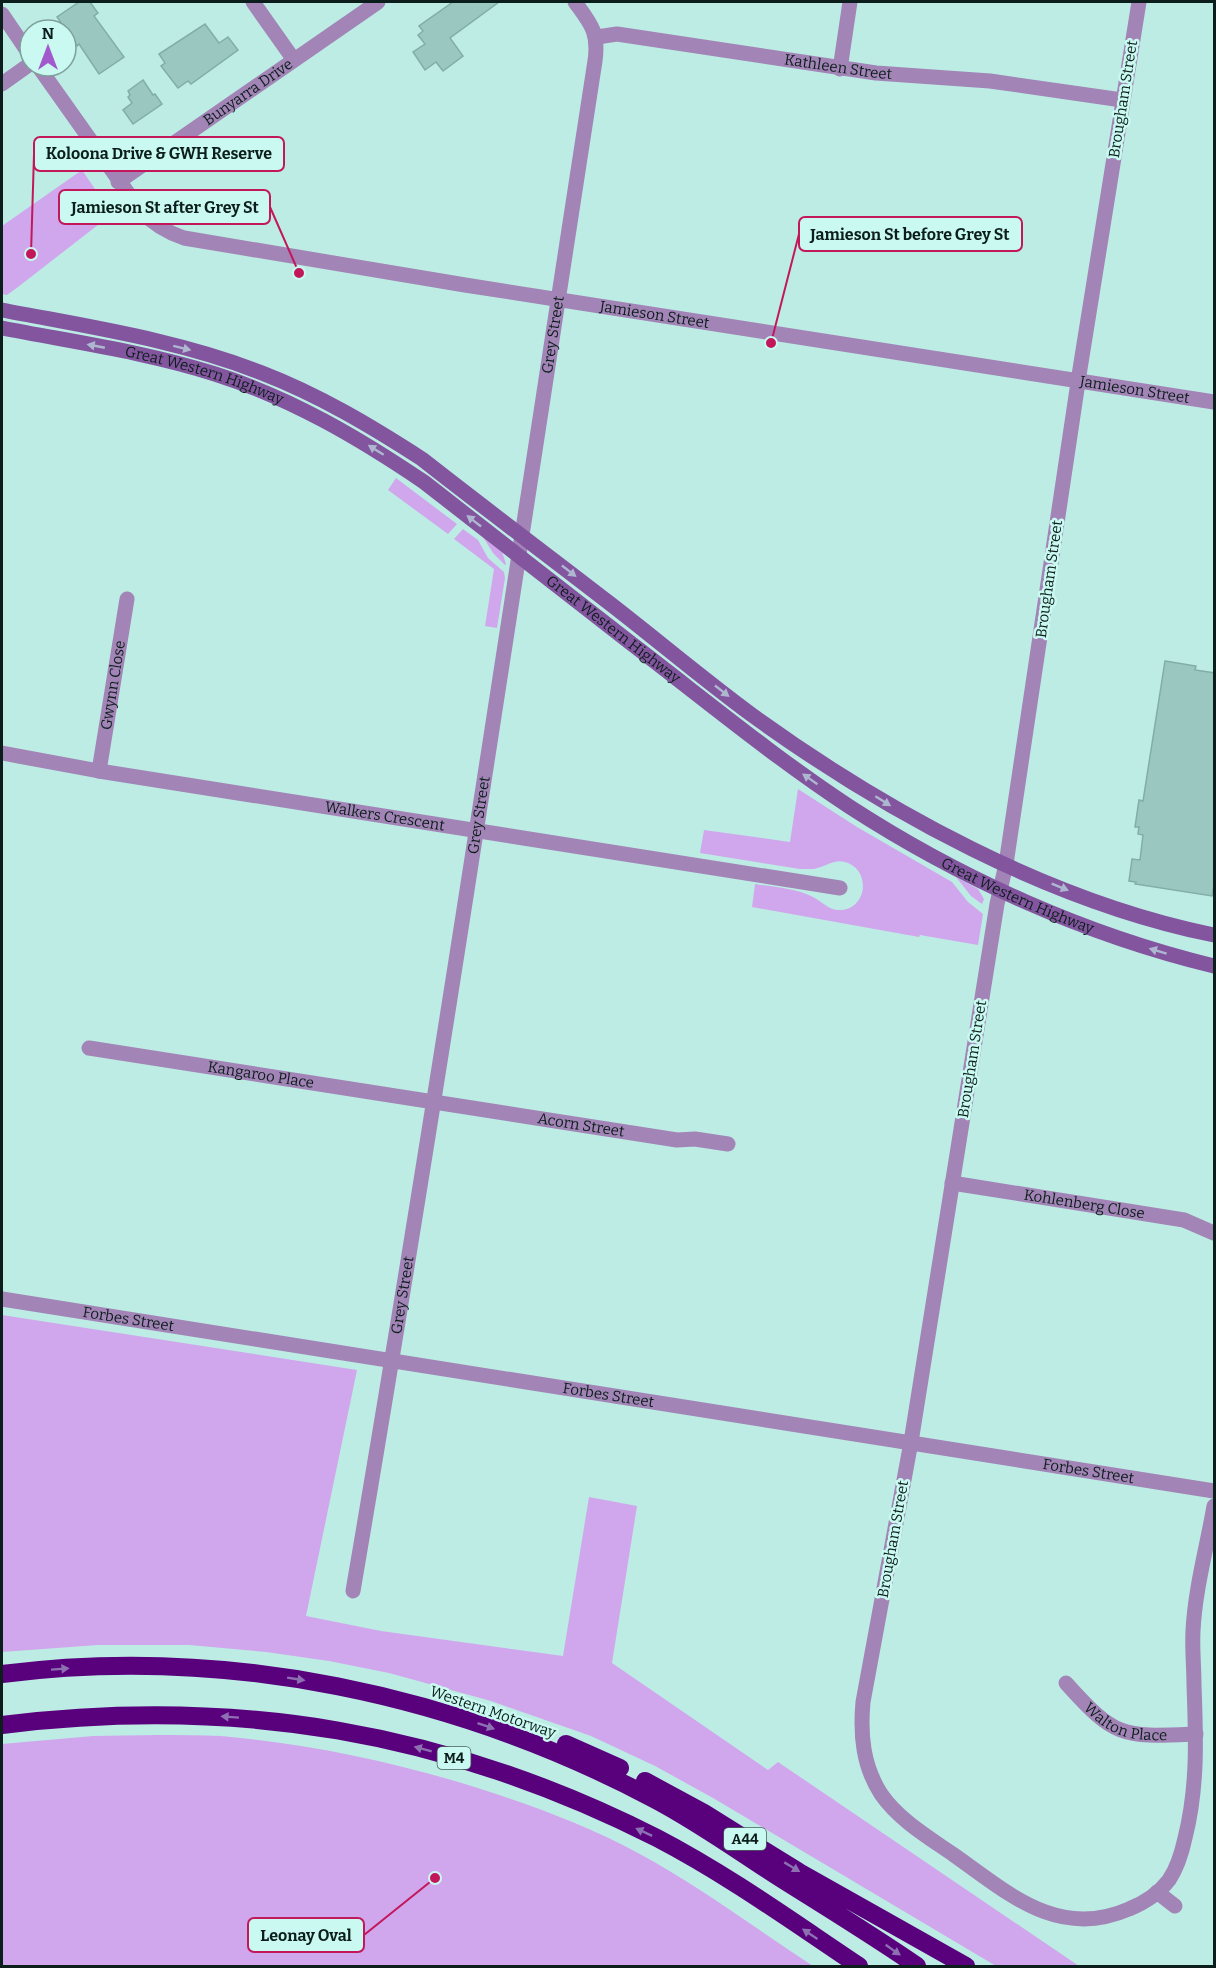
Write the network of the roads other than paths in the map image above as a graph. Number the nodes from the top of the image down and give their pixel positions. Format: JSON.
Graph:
{"nodes":[{"id":1,"x":253,"y":2,"type":"edge"},
{"id":2,"x":378,"y":2,"type":"edge"},
{"id":3,"x":575,"y":2,"type":"edge"},
{"id":4,"x":850,"y":2,"type":"edge"},
{"id":5,"x":1139,"y":2,"type":"edge"},
{"id":6,"x":2,"y":14,"type":"edge"},
{"id":7,"x":18,"y":37,"type":"edge"},
{"id":8,"x":597,"y":37,"type":"junction"},
{"id":9,"x":294,"y":60,"type":"junction"},
{"id":10,"x":840,"y":69,"type":"junction"},
{"id":11,"x":18,"y":73,"type":"edge"},
{"id":12,"x":46,"y":78,"type":"edge"},
{"id":13,"x":2,"y":84,"type":"edge"},
{"id":14,"x":1122,"y":100,"type":"junction"},
{"id":15,"x":118,"y":182,"type":"junction"},
{"id":16,"x":559,"y":299,"type":"junction"},
{"id":17,"x":2,"y":310,"type":"edge"},
{"id":18,"x":2,"y":328,"type":"edge"},
{"id":19,"x":1078,"y":381,"type":"junction"},
{"id":20,"x":1215,"y":402,"type":"edge"},
{"id":21,"x":522,"y":535,"type":"junction"},
{"id":22,"x":520,"y":557,"type":"junction"},
{"id":23,"x":127,"y":600,"type":"dead end"},
{"id":24,"x":2,"y":753,"type":"edge"},
{"id":25,"x":99,"y":771,"type":"junction"},
{"id":26,"x":477,"y":830,"type":"junction"},
{"id":27,"x":1006,"y":864,"type":"junction"},
{"id":28,"x":840,"y":888,"type":"dead end"},
{"id":29,"x":1000,"y":890,"type":"junction"},
{"id":30,"x":1215,"y":934,"type":"edge"},
{"id":31,"x":1215,"y":966,"type":"edge"},
{"id":32,"x":89,"y":1048,"type":"dead end"},
{"id":33,"x":434,"y":1103,"type":"junction"},
{"id":34,"x":728,"y":1144,"type":"dead end"},
{"id":35,"x":952,"y":1183,"type":"junction"},
{"id":36,"x":1215,"y":1233,"type":"edge"},
{"id":37,"x":2,"y":1299,"type":"edge"},
{"id":38,"x":392,"y":1362,"type":"junction"},
{"id":39,"x":911,"y":1442,"type":"junction"},
{"id":40,"x":1215,"y":1491,"type":"edge"},
{"id":41,"x":1215,"y":1506,"type":"edge"},
{"id":42,"x":353,"y":1591,"type":"dead end"},
{"id":43,"x":2,"y":1674,"type":"edge"},
{"id":44,"x":1066,"y":1683,"type":"dead end"},
{"id":45,"x":2,"y":1725,"type":"edge"},
{"id":46,"x":1196,"y":1734,"type":"junction"},
{"id":47,"x":514,"y":1735,"type":"junction"},
{"id":48,"x":1157,"y":1892,"type":"junction"},
{"id":49,"x":1175,"y":1906,"type":"dead end"},
{"id":50,"x":858,"y":1966,"type":"edge"},
{"id":51,"x":917,"y":1966,"type":"edge"},
{"id":52,"x":966,"y":1966,"type":"edge"}],
"edges":[{"from":1,"to":9,"type":"street"},
{"from":2,"to":9,"type":"street","name":"Bunyarra Drive"},
{"from":3,"to":8,"type":"street"},
{"from":4,"to":10,"type":"street"},
{"from":5,"to":14,"type":"street","name":"Brougham Street"},
{"from":6,"to":7,"type":"street"},
{"from":8,"to":10,"type":"street","name":"Kathleen Street"},
{"from":8,"to":16,"type":"street","name":"Grey Street"},
{"from":9,"to":15,"type":"street","name":"Bunyarra Drive"},
{"from":10,"to":14,"type":"street","name":"Kathleen Street"},
{"from":11,"to":13,"type":"street"},
{"from":12,"to":15,"type":"street","name":"Jamieson Street"},
{"from":14,"to":19,"type":"street","name":"Brougham Street"},
{"from":15,"to":16,"type":"street","name":"Jamieson Street"},
{"from":16,"to":19,"type":"street","name":"Jamieson Street"},
{"from":16,"to":21,"type":"street","name":"Grey Street"},
{"from":17,"to":21,"type":"main road","name":"Great Western Highway","one_way":true},
{"from":22,"to":18,"type":"main road","name":"Great Western Highway","one_way":true},
{"from":19,"to":20,"type":"street","name":"Jamieson Street"},
{"from":19,"to":27,"type":"street","name":"Brougham Street"},
{"from":21,"to":22,"type":"street","name":"Grey Street"},
{"from":21,"to":27,"type":"main road","name":"Great Western Highway","one_way":true},
{"from":22,"to":26,"type":"street","name":"Grey Street"},
{"from":29,"to":22,"type":"main road","name":"Great Western Highway","one_way":true},
{"from":23,"to":25,"type":"street","name":"Gwynn Close"},
{"from":24,"to":25,"type":"street","name":"Walkers Crescent"},
{"from":25,"to":26,"type":"street","name":"Walkers Crescent"},
{"from":26,"to":28,"type":"street","name":"Walkers Crescent"},
{"from":26,"to":33,"type":"street","name":"Grey Street"},
{"from":27,"to":29,"type":"street","name":"Brougham Street"},
{"from":27,"to":30,"type":"main road","name":"Great Western Highway","one_way":true},
{"from":31,"to":29,"type":"main road","name":"Great Western Highway","one_way":true},
{"from":29,"to":35,"type":"street","name":"Brougham Street"},
{"from":32,"to":33,"type":"street","name":"Kangaroo Place"},
{"from":33,"to":34,"type":"street","name":"Acorn Street"},
{"from":33,"to":38,"type":"street","name":"Grey Street"},
{"from":35,"to":36,"type":"street","name":"Kohlenberg Close"},
{"from":35,"to":39,"type":"street","name":"Brougham Street"},
{"from":37,"to":38,"type":"street","name":"Forbes Street"},
{"from":38,"to":39,"type":"street","name":"Forbes Street"},
{"from":38,"to":42,"type":"street","name":"Grey Street"},
{"from":39,"to":40,"type":"street","name":"Forbes Street"},
{"from":39,"to":48,"type":"street","name":"Brougham Street"},
{"from":41,"to":46,"type":"street","name":"Brougham Street"},
{"from":43,"to":47,"type":"highway","name":"Western Motorway","one_way":true},
{"from":44,"to":46,"type":"street","name":"Walton Place"},
{"from":50,"to":45,"type":"highway","number":"M4","one_way":true},
{"from":46,"to":48,"type":"street","name":"Brougham Street"},
{"from":47,"to":51,"type":"highway","name":"Western Motorway","one_way":true},
{"from":47,"to":52,"type":"highway","number":"A44","one_way":true},
{"from":48,"to":49,"type":"street"}]}
